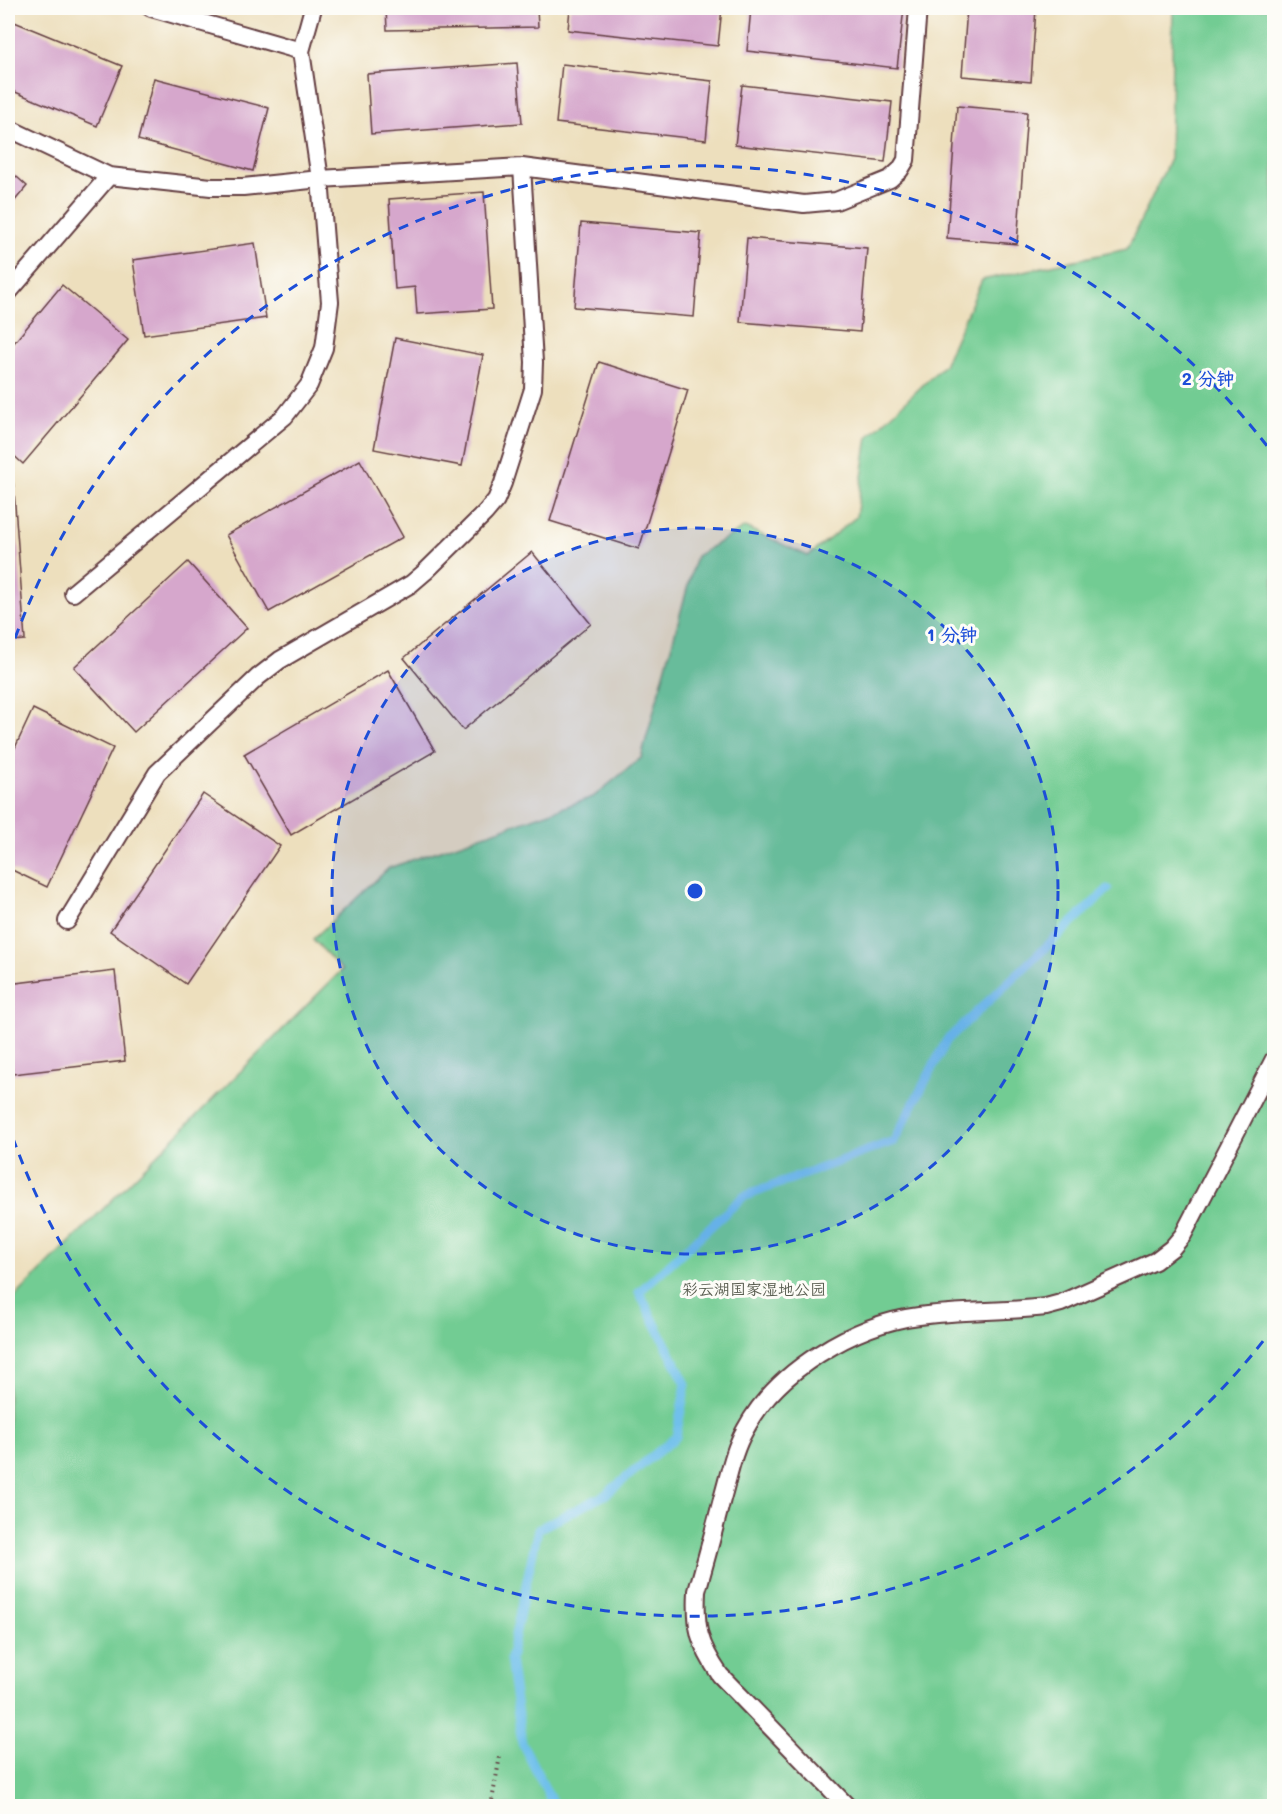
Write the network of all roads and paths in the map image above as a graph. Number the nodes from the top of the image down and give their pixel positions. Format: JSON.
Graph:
{"nodes":[{"id":1,"x":151,"y":8,"type":"edge"},
{"id":2,"x":313,"y":8,"type":"edge"},
{"id":3,"x":918,"y":8,"type":"edge"},
{"id":4,"x":301,"y":51,"type":"junction"},
{"id":5,"x":8,"y":128,"type":"edge"},
{"id":6,"x":522,"y":167,"type":"junction"},
{"id":7,"x":109,"y":176,"type":"junction"},
{"id":8,"x":320,"y":179,"type":"junction"},
{"id":9,"x":8,"y":293,"type":"edge"},
{"id":10,"x":73,"y":593,"type":"dead end"},
{"id":11,"x":67,"y":921,"type":"dead end"},
{"id":12,"x":1275,"y":1059,"type":"edge"},
{"id":13,"x":500,"y":1756,"type":"dead end"},
{"id":14,"x":491,"y":1806,"type":"edge"},
{"id":15,"x":847,"y":1806,"type":"edge"}],
"edges":[{"from":1,"to":4,"type":"lane"},
{"from":2,"to":4,"type":"lane"},
{"from":3,"to":6,"type":"lane"},
{"from":4,"to":8,"type":"lane"},
{"from":5,"to":7,"type":"lane"},
{"from":6,"to":8,"type":"lane"},
{"from":6,"to":11,"type":"lane"},
{"from":7,"to":8,"type":"lane"},
{"from":7,"to":9,"type":"lane"},
{"from":8,"to":10,"type":"lane"},
{"from":12,"to":15,"type":"lane"},
{"from":13,"to":14,"type":"path"}]}
